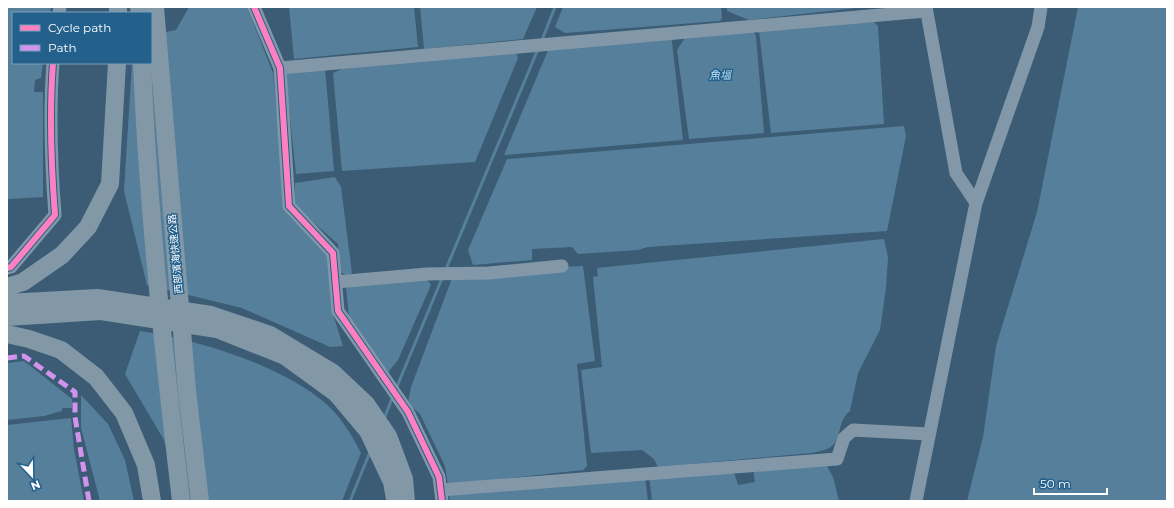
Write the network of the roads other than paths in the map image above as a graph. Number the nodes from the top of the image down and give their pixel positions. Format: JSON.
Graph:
{"nodes":[{"id":1,"x":155,"y":7,"type":"edge"},
{"id":2,"x":254,"y":7,"type":"edge"},
{"id":3,"x":1041,"y":7,"type":"edge"},
{"id":4,"x":926,"y":9,"type":"edge"},
{"id":5,"x":53,"y":64,"type":"edge"},
{"id":6,"x":116,"y":64,"type":"edge"},
{"id":7,"x":142,"y":64,"type":"edge"},
{"id":8,"x":280,"y":68,"type":"junction"},
{"id":9,"x":976,"y":203,"type":"junction"},
{"id":10,"x":562,"y":266,"type":"dead end"},
{"id":11,"x":7,"y":268,"type":"edge"},
{"id":12,"x":336,"y":282,"type":"junction"},
{"id":13,"x":7,"y":287,"type":"edge"},
{"id":14,"x":7,"y":303,"type":"edge"},
{"id":15,"x":7,"y":317,"type":"edge"},
{"id":16,"x":7,"y":334,"type":"edge"},
{"id":17,"x":377,"y":434,"type":"junction"},
{"id":18,"x":929,"y":434,"type":"junction"},
{"id":19,"x":196,"y":474,"type":"junction"},
{"id":20,"x":441,"y":495,"type":"edge"},
{"id":21,"x":152,"y":501,"type":"edge"},
{"id":22,"x":181,"y":501,"type":"edge"},
{"id":23,"x":200,"y":501,"type":"edge"},
{"id":24,"x":203,"y":501,"type":"edge"},
{"id":25,"x":395,"y":501,"type":"edge"},
{"id":26,"x":406,"y":501,"type":"edge"},
{"id":27,"x":916,"y":501,"type":"edge"}],
"edges":[{"from":1,"to":19,"type":"highway","name":"西部濱海快速公路","bridge":true},
{"from":2,"to":8,"type":"street"},
{"from":3,"to":9,"type":"street"},
{"from":4,"to":8,"type":"street"},
{"from":4,"to":9,"type":"street"},
{"from":5,"to":11,"type":"street"},
{"from":6,"to":13,"type":"highway"},
{"from":7,"to":22,"type":"highway","name":"西部濱海快速公路","bridge":true},
{"from":8,"to":12,"type":"street"},
{"from":9,"to":18,"type":"street"},
{"from":10,"to":12,"type":"street"},
{"from":12,"to":20,"type":"street"},
{"from":14,"to":17,"type":"highway"},
{"from":15,"to":17,"type":"highway"},
{"from":16,"to":21,"type":"highway"},
{"from":17,"to":25,"type":"highway"},
{"from":17,"to":26,"type":"highway"},
{"from":18,"to":20,"type":"street"},
{"from":18,"to":27,"type":"street"},
{"from":19,"to":23,"type":"highway","name":"西部濱海快速公路","bridge":true},
{"from":19,"to":24,"type":"highway"}]}
